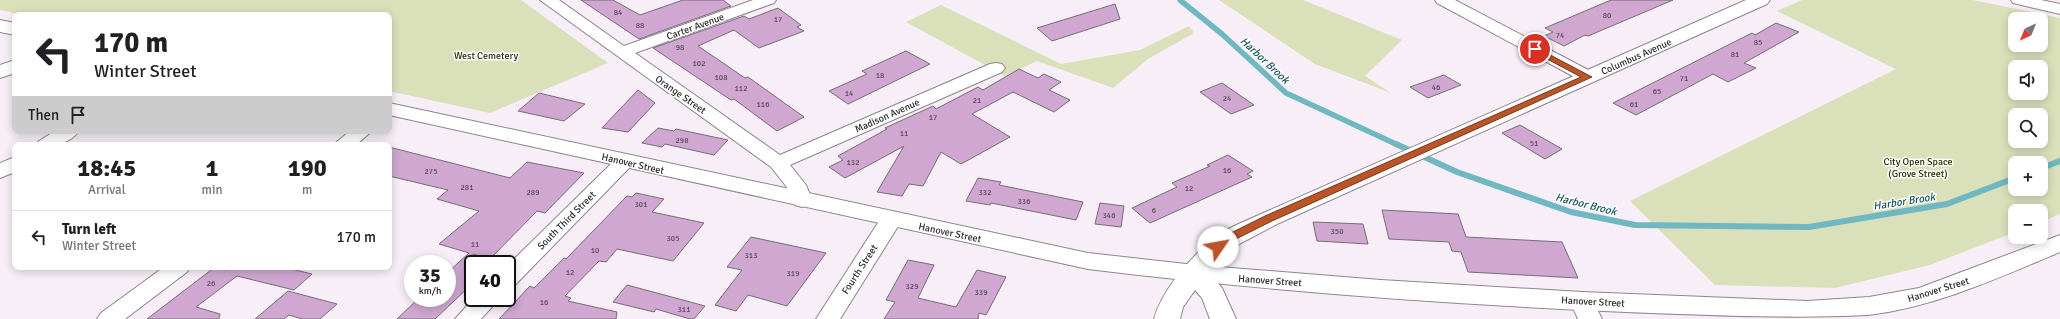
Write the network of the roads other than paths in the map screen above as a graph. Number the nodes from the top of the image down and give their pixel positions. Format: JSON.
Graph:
{"nodes":[{"id":1,"x":548,"y":0,"type":"edge"},
{"id":2,"x":768,"y":0,"type":"edge"},
{"id":3,"x":1443,"y":0,"type":"edge"},
{"id":4,"x":1761,"y":0,"type":"edge"},
{"id":5,"x":2019,"y":0,"type":"edge"},
{"id":6,"x":2060,"y":9,"type":"edge"},
{"id":7,"x":0,"y":26,"type":"edge"},
{"id":8,"x":12,"y":28,"type":"edge"},
{"id":9,"x":622,"y":52,"type":"junction"},
{"id":10,"x":12,"y":67,"type":"edge"},
{"id":11,"x":996,"y":68,"type":"dead end"},
{"id":12,"x":0,"y":72,"type":"edge"},
{"id":13,"x":1588,"y":77,"type":"junction"},
{"id":14,"x":392,"y":110,"type":"edge"},
{"id":15,"x":64,"y":134,"type":"edge"},
{"id":16,"x":358,"y":134,"type":"edge"},
{"id":17,"x":51,"y":142,"type":"edge"},
{"id":18,"x":347,"y":142,"type":"edge"},
{"id":19,"x":625,"y":161,"type":"junction"},
{"id":20,"x":778,"y":163,"type":"junction"},
{"id":21,"x":12,"y":165,"type":"edge"},
{"id":22,"x":0,"y":172,"type":"edge"},
{"id":23,"x":802,"y":200,"type":"junction"},
{"id":24,"x":891,"y":220,"type":"junction"},
{"id":25,"x":2060,"y":243,"type":"edge"},
{"id":26,"x":175,"y":270,"type":"edge"},
{"id":27,"x":516,"y":270,"type":"edge"},
{"id":28,"x":1195,"y":274,"type":"junction"},
{"id":29,"x":479,"y":307,"type":"edge"},
{"id":30,"x":1586,"y":310,"type":"edge"},
{"id":31,"x":109,"y":319,"type":"edge"},
{"id":32,"x":467,"y":319,"type":"edge"},
{"id":33,"x":828,"y":319,"type":"edge"},
{"id":34,"x":1167,"y":319,"type":"edge"},
{"id":35,"x":1223,"y":319,"type":"edge"}],
"edges":[{"from":1,"to":9,"type":"street","name":"Orange Street"},
{"from":2,"to":9,"type":"street","name":"Carter Avenue"},
{"from":3,"to":13,"type":"street"},
{"from":4,"to":13,"type":"main road","name":"Columbus Avenue"},
{"from":5,"to":6,"type":"street"},
{"from":7,"to":8,"type":"main road"},
{"from":9,"to":20,"type":"street","name":"Orange Street"},
{"from":10,"to":12,"type":"main road"},
{"from":11,"to":20,"type":"street","name":"Madison Avenue"},
{"from":13,"to":28,"type":"main road","name":"Columbus Avenue"},
{"from":14,"to":19,"type":"main road","name":"Hanover Street"},
{"from":15,"to":17,"type":"street"},
{"from":16,"to":18,"type":"street"},
{"from":19,"to":23,"type":"main road","name":"Hanover Street"},
{"from":19,"to":27,"type":"street","name":"South Third Street"},
{"from":20,"to":23,"type":"street","name":"Orange Street"},
{"from":21,"to":22,"type":"street"},
{"from":23,"to":24,"type":"main road","name":"Hanover Street"},
{"from":24,"to":28,"type":"main road","name":"Hanover Street"},
{"from":24,"to":33,"type":"street","name":"Fourth Street"},
{"from":25,"to":30,"type":"main road","name":"Hanover Street"},
{"from":26,"to":31,"type":"street"},
{"from":28,"to":30,"type":"main road","name":"Hanover Street"},
{"from":28,"to":34,"type":"main road","name":"Columbus Avenue"},
{"from":28,"to":35,"type":"main road"},
{"from":29,"to":32,"type":"street"}]}
